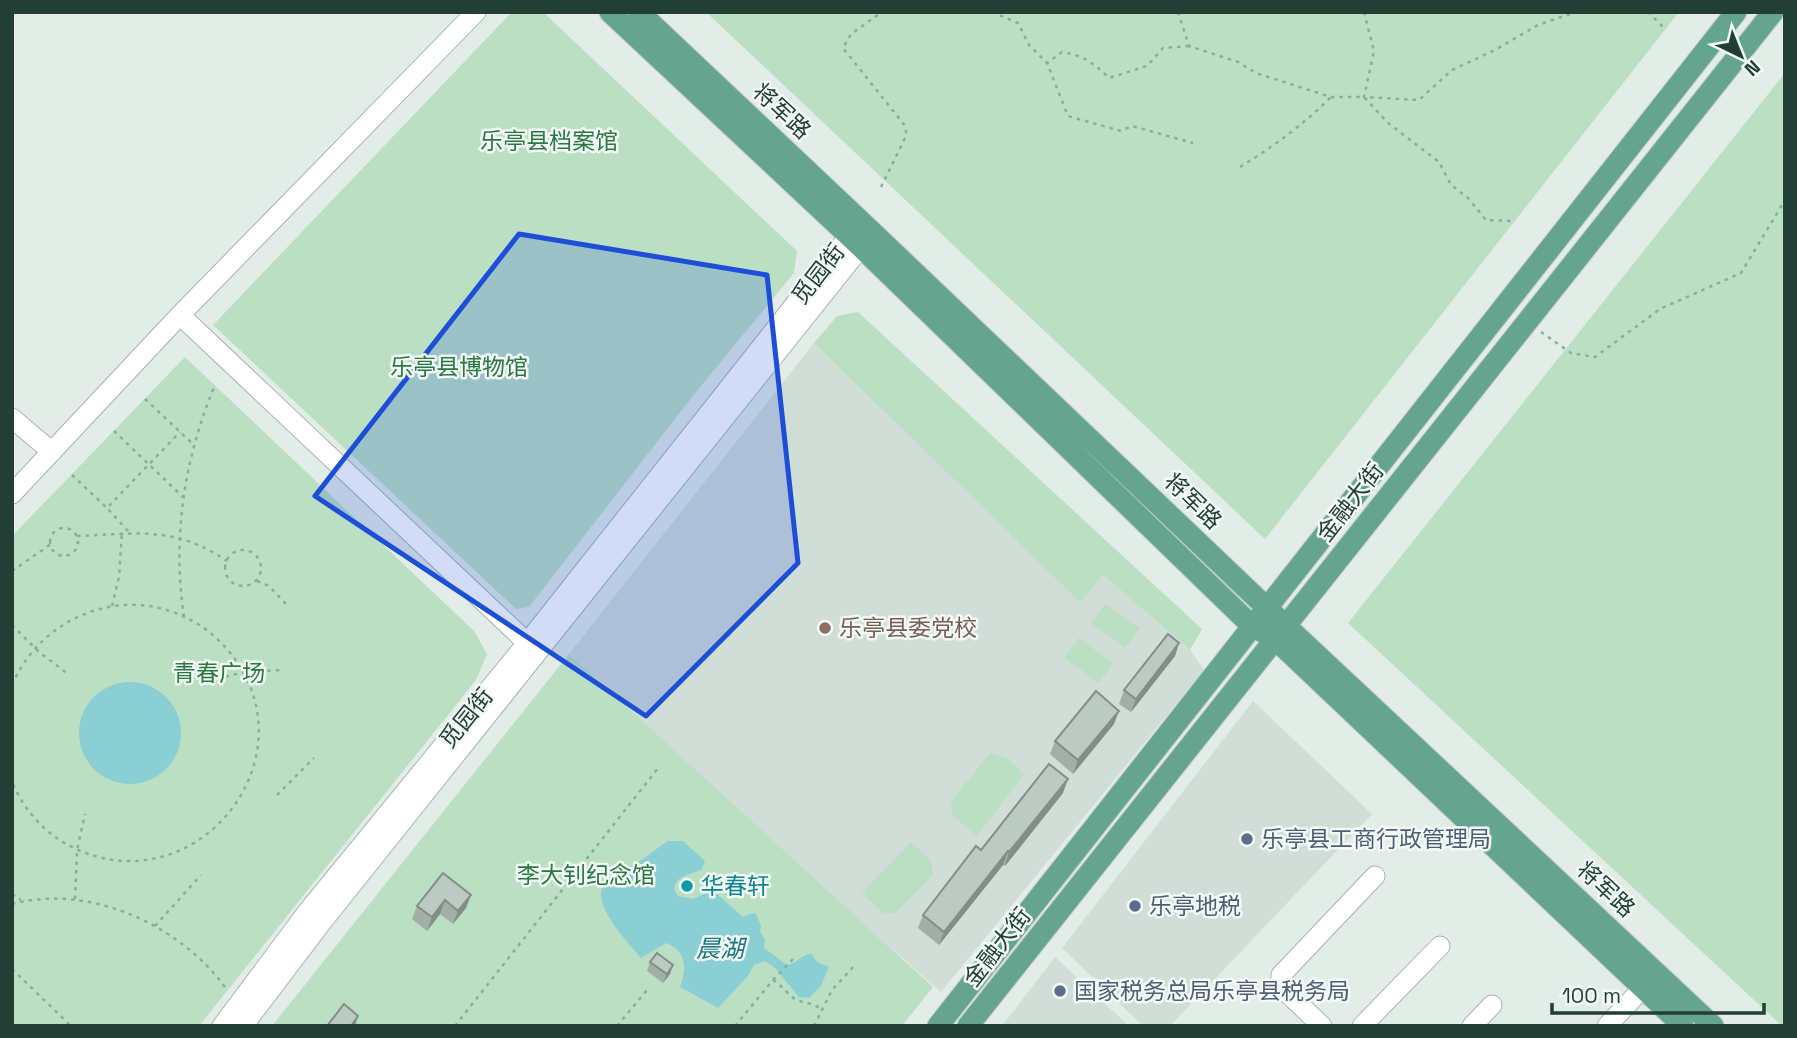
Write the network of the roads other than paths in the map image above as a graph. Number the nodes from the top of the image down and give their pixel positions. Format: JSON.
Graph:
{"nodes":[{"id":1,"x":476,"y":12,"type":"edge"},
{"id":2,"x":610,"y":12,"type":"edge"},
{"id":3,"x":639,"y":12,"type":"edge"},
{"id":4,"x":1736,"y":12,"type":"edge"},
{"id":5,"x":1773,"y":12,"type":"edge"},
{"id":6,"x":860,"y":237,"type":"junction"},
{"id":7,"x":180,"y":316,"type":"junction"},
{"id":8,"x":12,"y":418,"type":"edge"},
{"id":9,"x":52,"y":452,"type":"junction"},
{"id":10,"x":12,"y":494,"type":"edge"},
{"id":11,"x":1266,"y":608,"type":"junction"},
{"id":12,"x":1252,"y":626,"type":"junction"},
{"id":13,"x":1280,"y":631,"type":"junction"},
{"id":14,"x":533,"y":648,"type":"junction"},
{"id":15,"x":1375,"y":876,"type":"dead end"},
{"id":16,"x":1440,"y":946,"type":"dead end"},
{"id":17,"x":1650,"y":980,"type":"junction"},
{"id":18,"x":1492,"y":1005,"type":"dead end"},
{"id":19,"x":222,"y":1026,"type":"edge"},
{"id":20,"x":243,"y":1026,"type":"edge"},
{"id":21,"x":938,"y":1026,"type":"edge"},
{"id":22,"x":968,"y":1026,"type":"edge"},
{"id":23,"x":1322,"y":1026,"type":"edge"},
{"id":24,"x":1362,"y":1026,"type":"edge"},
{"id":25,"x":1472,"y":1026,"type":"edge"},
{"id":26,"x":1607,"y":1026,"type":"edge"},
{"id":27,"x":1683,"y":1026,"type":"edge"},
{"id":28,"x":1713,"y":1026,"type":"edge"}],
"edges":[{"from":1,"to":7,"type":"street"},
{"from":2,"to":6,"type":"main road","name":"将军路"},
{"from":3,"to":6,"type":"main road","name":"将军路"},
{"from":4,"to":11,"type":"main road","name":"金融大街"},
{"from":5,"to":13,"type":"main road","name":"金融大街"},
{"from":6,"to":11,"type":"main road","name":"将军路"},
{"from":6,"to":12,"type":"main road","name":"将军路"},
{"from":6,"to":14,"type":"street","name":"觅园街"},
{"from":7,"to":9,"type":"street"},
{"from":7,"to":14,"type":"street"},
{"from":8,"to":9,"type":"street"},
{"from":9,"to":10,"type":"street"},
{"from":11,"to":12,"type":"main road","name":"金融大街"},
{"from":11,"to":13,"type":"main road","name":"将军路"},
{"from":12,"to":13,"type":"main road","name":"将军路"},
{"from":12,"to":21,"type":"main road","name":"金融大街"},
{"from":13,"to":17,"type":"main road","name":"将军路"},
{"from":13,"to":22,"type":"main road","name":"金融大街"},
{"from":14,"to":19,"type":"street","name":"觅园街"},
{"from":14,"to":20,"type":"street","name":"觅园街"},
{"from":15,"to":23,"type":"street"},
{"from":16,"to":24,"type":"street"},
{"from":17,"to":26,"type":"street"},
{"from":17,"to":27,"type":"main road","name":"将军路"},
{"from":17,"to":28,"type":"main road","name":"将军路"},
{"from":18,"to":25,"type":"street"}]}
